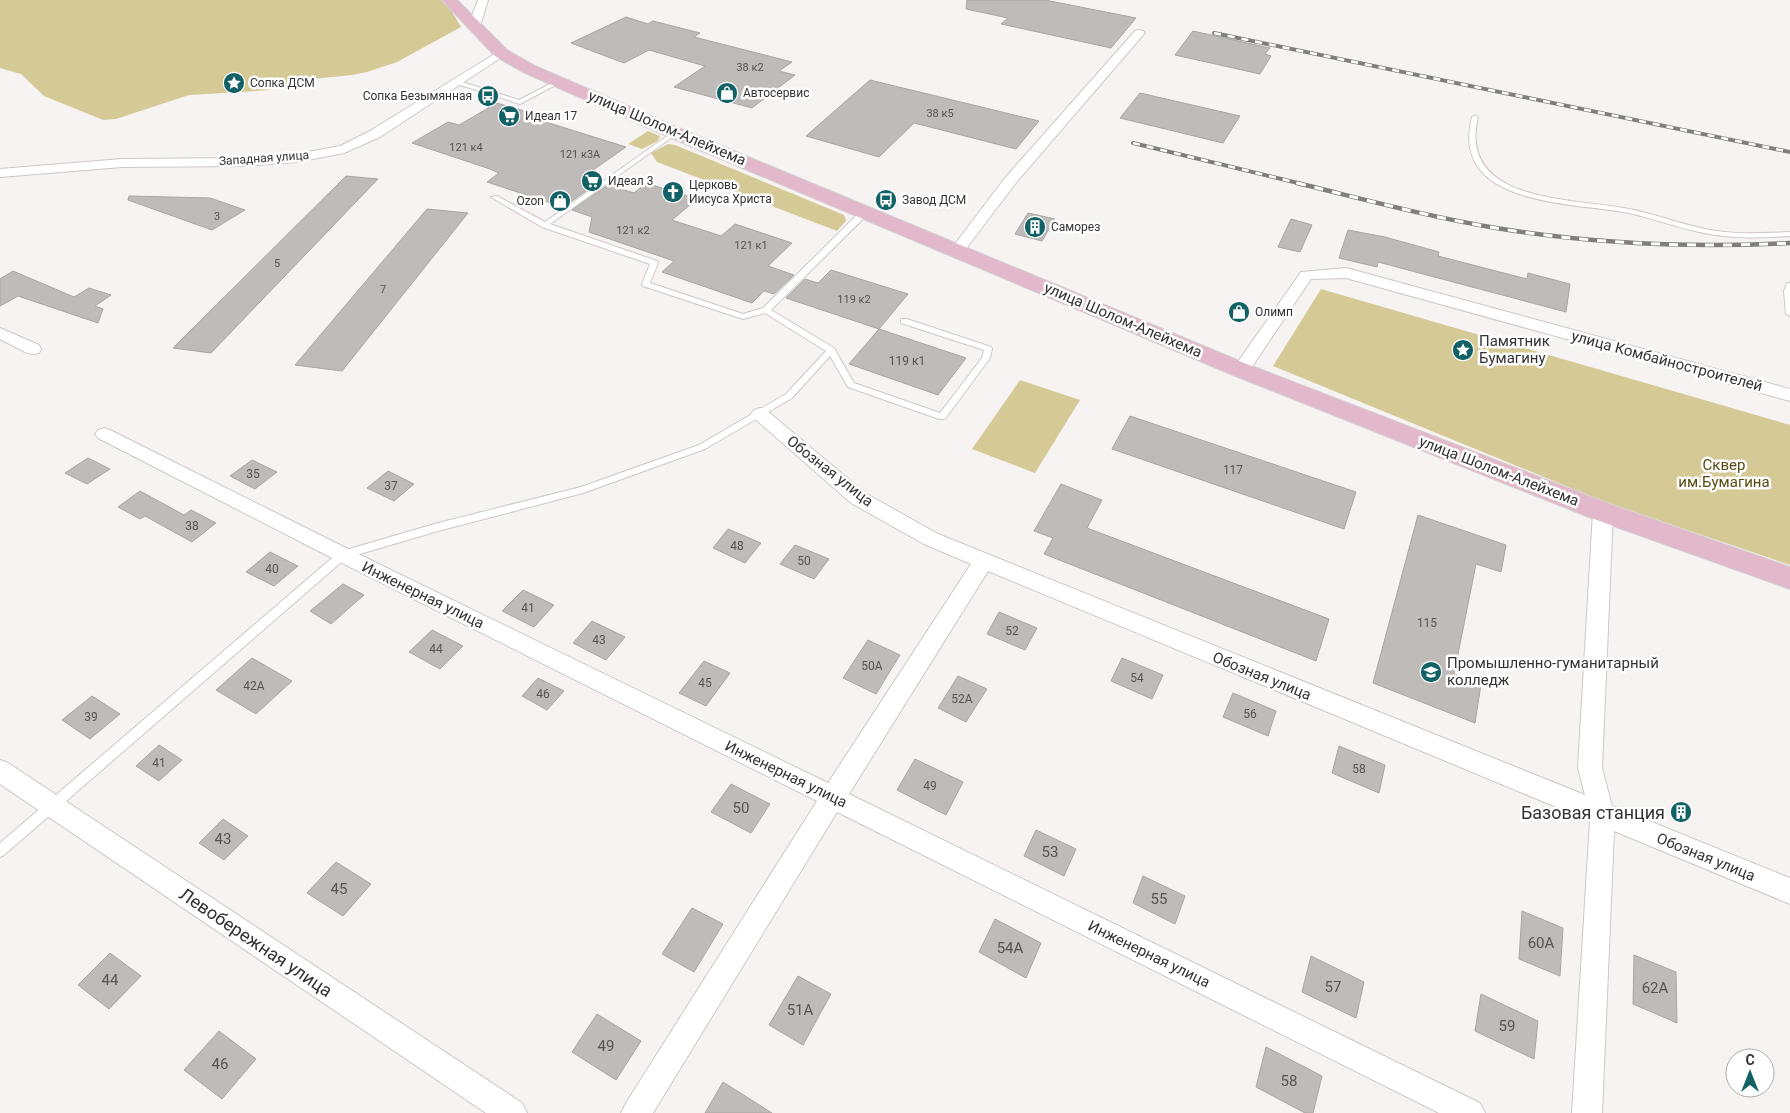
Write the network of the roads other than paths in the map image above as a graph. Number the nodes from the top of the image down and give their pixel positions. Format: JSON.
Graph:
{"nodes":[{"id":1,"x":449,"y":0,"type":"edge"},
{"id":2,"x":482,"y":0,"type":"edge"},
{"id":3,"x":474,"y":26,"type":"junction"},
{"id":4,"x":1139,"y":34,"type":"dead end"},
{"id":5,"x":501,"y":53,"type":"junction"},
{"id":6,"x":456,"y":82,"type":"junction"},
{"id":7,"x":558,"y":82,"type":"junction"},
{"id":8,"x":1475,"y":117,"type":"dead end"},
{"id":9,"x":675,"y":133,"type":"junction"},
{"id":10,"x":0,"y":173,"type":"edge"},
{"id":11,"x":495,"y":197,"type":"dead end"},
{"id":12,"x":865,"y":212,"type":"junction"},
{"id":13,"x":545,"y":226,"type":"junction"},
{"id":14,"x":1790,"y":234,"type":"edge"},
{"id":15,"x":958,"y":250,"type":"junction"},
{"id":16,"x":1790,"y":285,"type":"edge"},
{"id":17,"x":766,"y":310,"type":"junction"},
{"id":18,"x":1790,"y":314,"type":"edge"},
{"id":19,"x":904,"y":321,"type":"dead end"},
{"id":20,"x":0,"y":333,"type":"edge"},
{"id":21,"x":33,"y":348,"type":"dead end"},
{"id":22,"x":831,"y":350,"type":"junction"},
{"id":23,"x":1240,"y":370,"type":"junction"},
{"id":24,"x":1790,"y":395,"type":"edge"},
{"id":25,"x":760,"y":414,"type":"junction"},
{"id":26,"x":104,"y":434,"type":"dead end"},
{"id":27,"x":1603,"y":512,"type":"junction"},
{"id":28,"x":343,"y":555,"type":"junction"},
{"id":29,"x":983,"y":562,"type":"junction"},
{"id":30,"x":1790,"y":578,"type":"edge"},
{"id":31,"x":0,"y":771,"type":"edge"},
{"id":32,"x":833,"y":797,"type":"junction"},
{"id":33,"x":52,"y":805,"type":"junction"},
{"id":34,"x":1602,"y":816,"type":"junction"},
{"id":35,"x":0,"y":850,"type":"edge"},
{"id":36,"x":1790,"y":891,"type":"edge"},
{"id":37,"x":512,"y":1113,"type":"edge"},
{"id":38,"x":636,"y":1113,"type":"edge"},
{"id":39,"x":1470,"y":1113,"type":"edge"},
{"id":40,"x":1587,"y":1113,"type":"edge"}],
"edges":[{"from":1,"to":3,"type":"main road","name":"улица Шолом-Алейхема"},
{"from":2,"to":3,"type":"street"},
{"from":3,"to":5,"type":"main road","name":"улица Шолом-Алейхема"},
{"from":4,"to":15,"type":"street"},
{"from":5,"to":6,"type":"street","name":"Западная улица"},
{"from":5,"to":7,"type":"main road","name":"улица Шолом-Алейхема"},
{"from":6,"to":7,"type":"lane"},
{"from":6,"to":10,"type":"street","name":"Западная улица"},
{"from":7,"to":9,"type":"main road","name":"улица Шолом-Алейхема"},
{"from":8,"to":14,"type":"lane"},
{"from":9,"to":12,"type":"main road","name":"улица Шолом-Алейхема"},
{"from":9,"to":13,"type":"lane"},
{"from":11,"to":13,"type":"lane"},
{"from":12,"to":15,"type":"main road","name":"улица Шолом-Алейхема"},
{"from":12,"to":17,"type":"lane"},
{"from":13,"to":17,"type":"lane"},
{"from":15,"to":23,"type":"main road","name":"улица Шолом-Алейхема"},
{"from":16,"to":18,"type":"lane"},
{"from":17,"to":22,"type":"lane"},
{"from":19,"to":22,"type":"lane"},
{"from":20,"to":21,"type":"street"},
{"from":22,"to":25,"type":"lane"},
{"from":23,"to":24,"type":"street","name":"улица Комбайностроителей"},
{"from":23,"to":27,"type":"main road","name":"улица Шолом-Алейхема"},
{"from":25,"to":28,"type":"lane"},
{"from":25,"to":29,"type":"street","name":"Обозная улица"},
{"from":26,"to":28,"type":"street","name":"Инженерная улица"},
{"from":27,"to":30,"type":"main road","name":"улица Шолом-Алейхема"},
{"from":27,"to":34,"type":"street"},
{"from":28,"to":32,"type":"street","name":"Инженерная улица"},
{"from":28,"to":33,"type":"lane"},
{"from":29,"to":32,"type":"street"},
{"from":29,"to":34,"type":"street","name":"Обозная улица"},
{"from":31,"to":33,"type":"street","name":"Левобережная улица"},
{"from":32,"to":38,"type":"street"},
{"from":32,"to":39,"type":"street","name":"Инженерная улица"},
{"from":33,"to":35,"type":"lane"},
{"from":33,"to":37,"type":"street","name":"Левобережная улица"},
{"from":34,"to":36,"type":"street","name":"Обозная улица"},
{"from":34,"to":40,"type":"street"}]}
